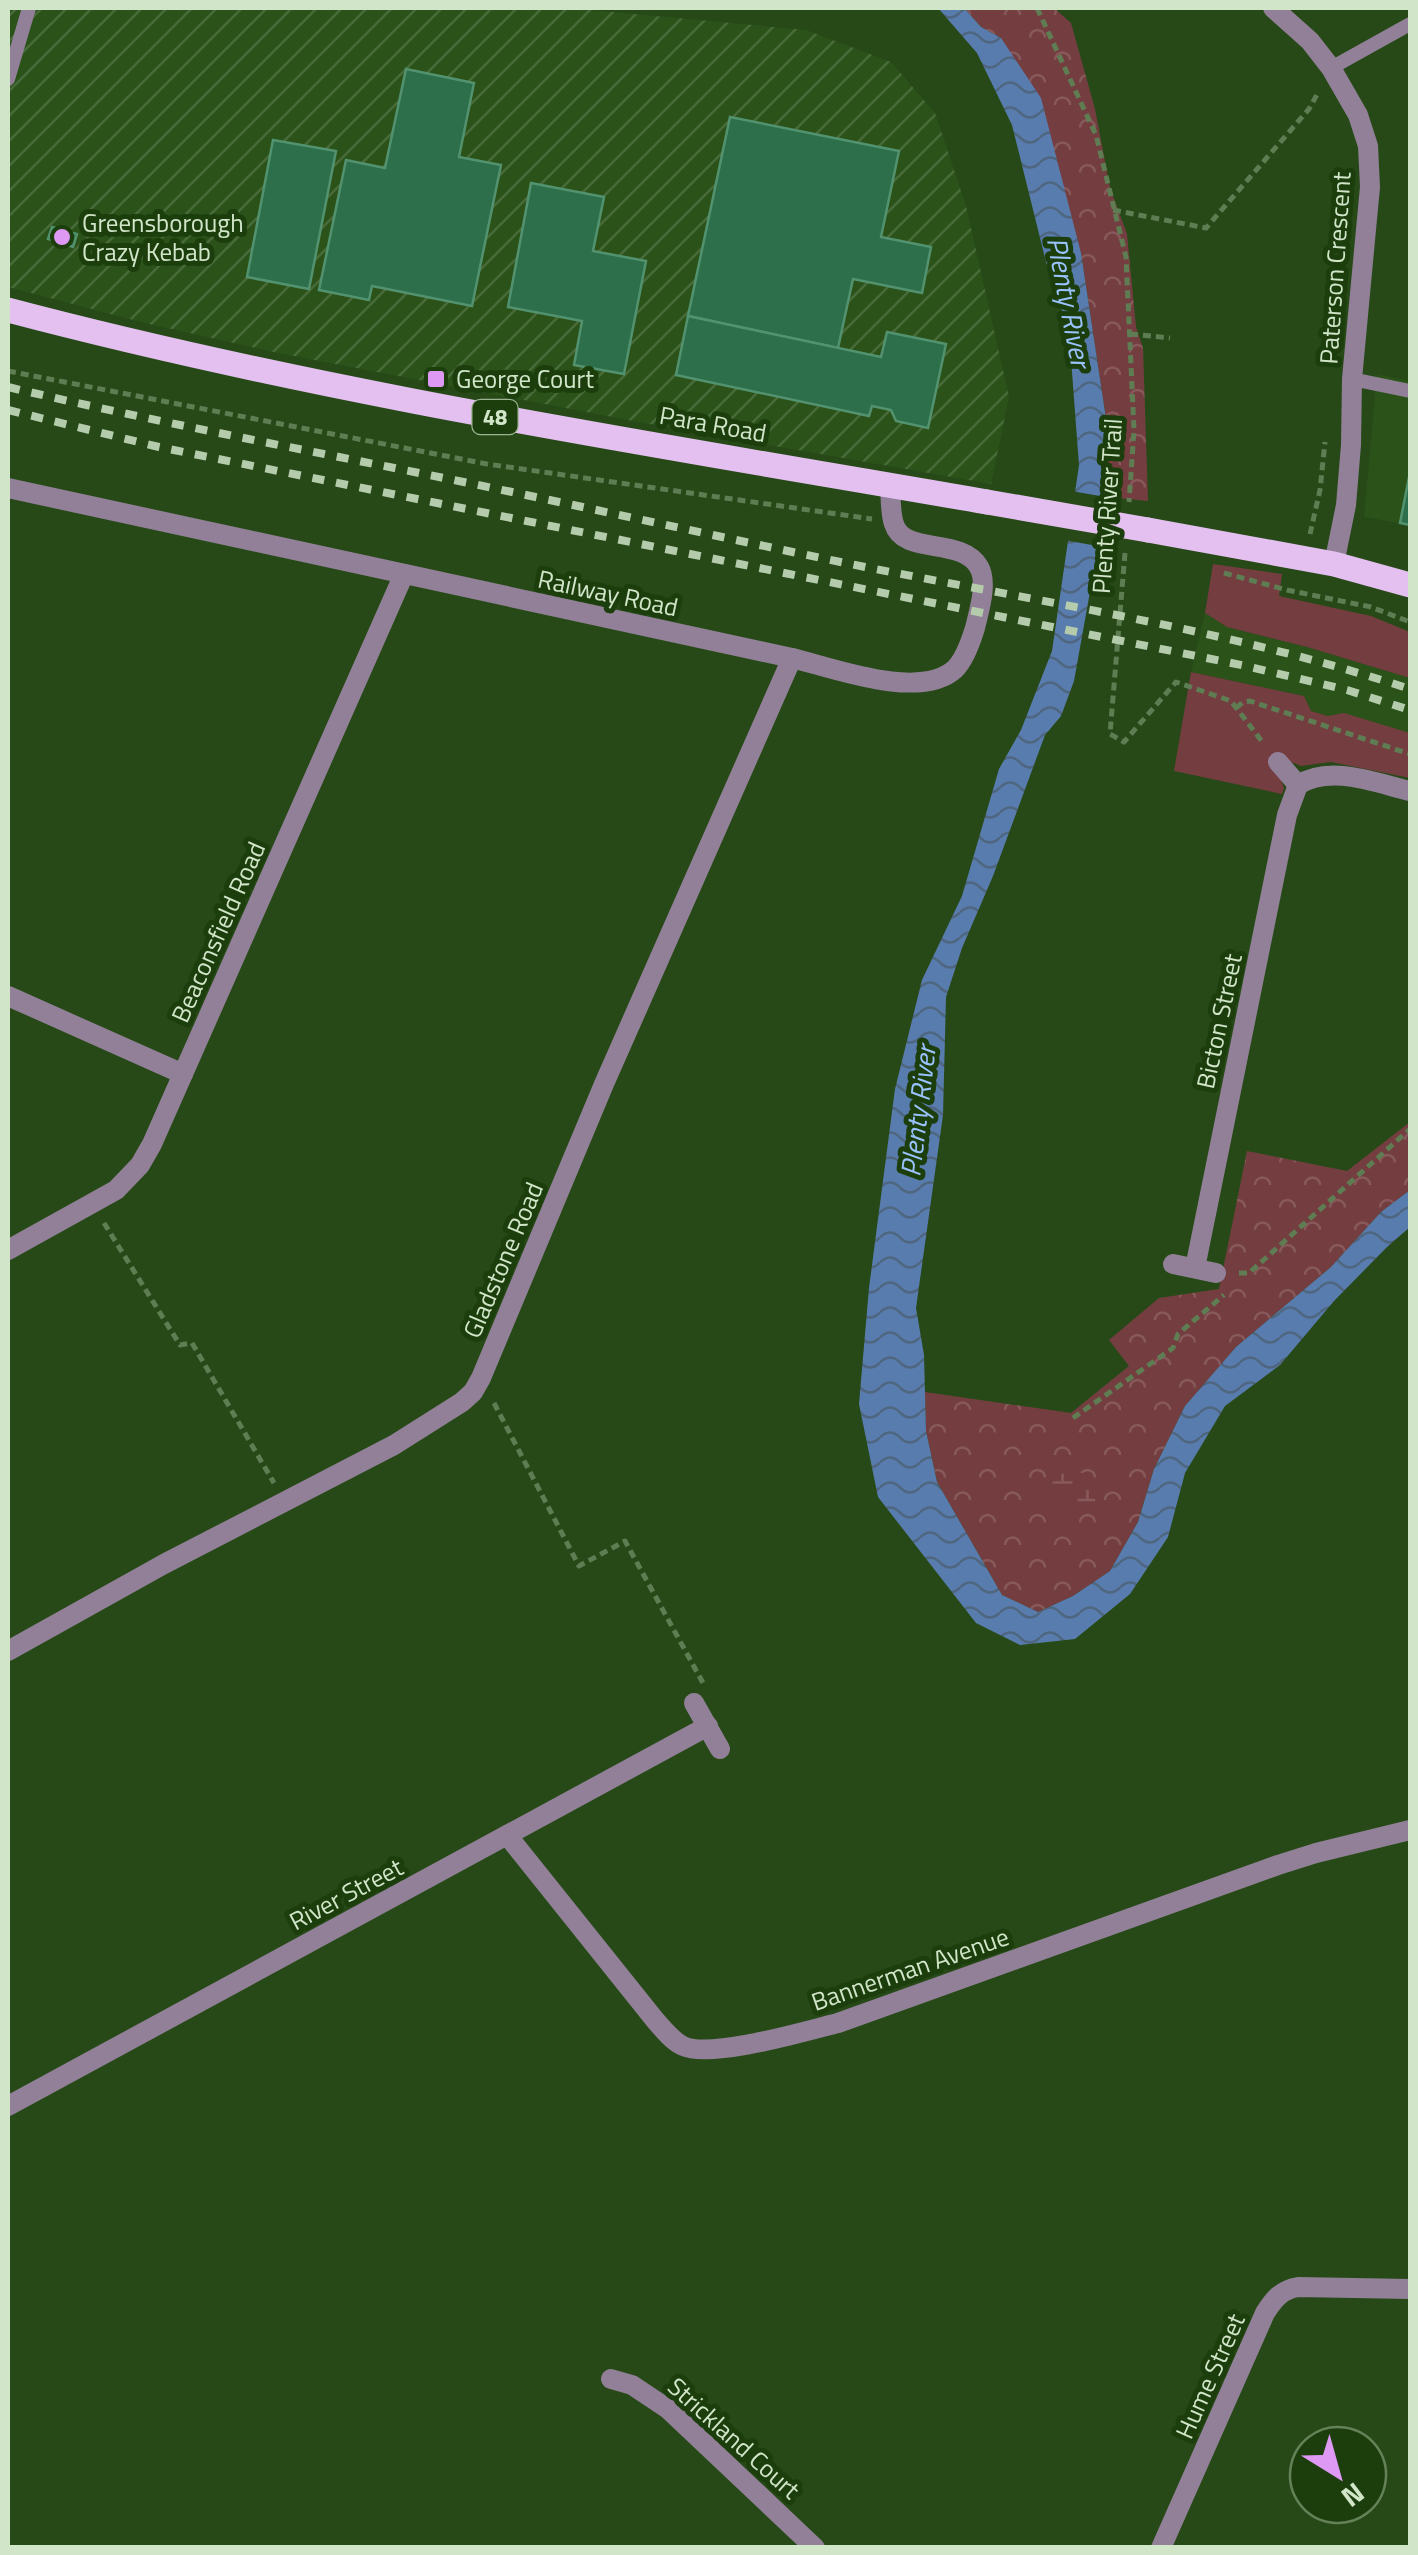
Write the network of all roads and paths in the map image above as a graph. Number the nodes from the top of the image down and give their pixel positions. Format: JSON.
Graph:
{"nodes":[{"id":1,"x":30,"y":8,"type":"edge"},
{"id":2,"x":1037,"y":8,"type":"edge"},
{"id":3,"x":1273,"y":8,"type":"edge"},
{"id":4,"x":1410,"y":24,"type":"edge"},
{"id":5,"x":1331,"y":68,"type":"junction"},
{"id":6,"x":8,"y":79,"type":"edge"},
{"id":7,"x":1114,"y":210,"type":"junction"},
{"id":8,"x":8,"y":310,"type":"edge"},
{"id":9,"x":1130,"y":334,"type":"junction"},
{"id":10,"x":1170,"y":338,"type":"dead end"},
{"id":11,"x":8,"y":371,"type":"edge"},
{"id":12,"x":1352,"y":378,"type":"junction"},
{"id":13,"x":1410,"y":391,"type":"edge"},
{"id":14,"x":1325,"y":440,"type":"dead end"},
{"id":15,"x":890,"y":485,"type":"junction"},
{"id":16,"x":8,"y":488,"type":"edge"},
{"id":17,"x":1128,"y":506,"type":"dead end"},
{"id":18,"x":893,"y":522,"type":"junction"},
{"id":19,"x":1125,"y":544,"type":"dead end"},
{"id":20,"x":1300,"y":557,"type":"junction"},
{"id":21,"x":1334,"y":564,"type":"junction"},
{"id":22,"x":1216,"y":570,"type":"dead end"},
{"id":23,"x":404,"y":574,"type":"junction"},
{"id":24,"x":1410,"y":585,"type":"edge"},
{"id":25,"x":1287,"y":590,"type":"junction"},
{"id":26,"x":1410,"y":622,"type":"edge"},
{"id":27,"x":792,"y":658,"type":"junction"},
{"id":28,"x":1236,"y":708,"type":"junction"},
{"id":29,"x":1410,"y":754,"type":"edge"},
{"id":30,"x":1278,"y":762,"type":"joint"},
{"id":31,"x":1298,"y":785,"type":"junction"},
{"id":32,"x":1410,"y":790,"type":"edge"},
{"id":33,"x":8,"y":996,"type":"edge"},
{"id":34,"x":183,"y":1074,"type":"junction"},
{"id":35,"x":1410,"y":1129,"type":"edge"},
{"id":36,"x":92,"y":1203,"type":"junction"},
{"id":37,"x":8,"y":1250,"type":"edge"},
{"id":38,"x":1173,"y":1264,"type":"dead end"},
{"id":39,"x":1194,"y":1268,"type":"junction"},
{"id":40,"x":1216,"y":1272,"type":"joint"},
{"id":41,"x":1198,"y":1316,"type":"dead end"},
{"id":42,"x":481,"y":1378,"type":"junction"},
{"id":43,"x":1073,"y":1418,"type":"dead end"},
{"id":44,"x":285,"y":1502,"type":"junction"},
{"id":45,"x":8,"y":1651,"type":"edge"},
{"id":46,"x":702,"y":1698,"type":"joint"},
{"id":47,"x":708,"y":1726,"type":"junction"},
{"id":48,"x":720,"y":1749,"type":"dead end"},
{"id":49,"x":1410,"y":1830,"type":"edge"},
{"id":50,"x":507,"y":1835,"type":"junction"},
{"id":51,"x":8,"y":2106,"type":"edge"},
{"id":52,"x":1410,"y":2289,"type":"edge"},
{"id":53,"x":612,"y":2379,"type":"dead end"},
{"id":54,"x":815,"y":2548,"type":"edge"},
{"id":55,"x":1161,"y":2548,"type":"edge"}],
"edges":[{"from":1,"to":6,"type":"lane"},
{"from":2,"to":7,"type":"path","name":"Plenty River Trail"},
{"from":3,"to":5,"type":"street","name":"Paterson Crescent"},
{"from":4,"to":5,"type":"lane"},
{"from":5,"to":7,"type":"path"},
{"from":5,"to":12,"type":"street","name":"Paterson Crescent"},
{"from":7,"to":9,"type":"path","name":"Plenty River Trail"},
{"from":8,"to":15,"type":"main road","name":"Para Road","number":"48"},
{"from":9,"to":10,"type":"path"},
{"from":9,"to":17,"type":"path","name":"Plenty River Trail"},
{"from":11,"to":18,"type":"path"},
{"from":12,"to":13,"type":"lane"},
{"from":12,"to":21,"type":"street","name":"Paterson Crescent"},
{"from":14,"to":20,"type":"path"},
{"from":15,"to":18,"type":"street"},
{"from":15,"to":20,"type":"main road","name":"Para Road","number":"48","bridge":true},
{"from":16,"to":23,"type":"street","name":"Railway Road"},
{"from":18,"to":27,"type":"street","name":"Railway Road"},
{"from":19,"to":28,"type":"path","name":"Plenty River Trail"},
{"from":20,"to":21,"type":"main road","name":"Para Road","number":"48"},
{"from":20,"to":25,"type":"path"},
{"from":21,"to":24,"type":"main road","name":"Para Road","number":"48"},
{"from":22,"to":25,"type":"path"},
{"from":23,"to":27,"type":"street","name":"Railway Road"},
{"from":23,"to":34,"type":"street","name":"Beaconsfield Road"},
{"from":25,"to":26,"type":"path"},
{"from":27,"to":42,"type":"street","name":"Gladstone Road"},
{"from":28,"to":29,"type":"path"},
{"from":28,"to":30,"type":"path","name":"Plenty River Trail"},
{"from":30,"to":31,"type":"street"},
{"from":31,"to":32,"type":"street"},
{"from":31,"to":39,"type":"street","name":"Bicton Street"},
{"from":33,"to":34,"type":"street"},
{"from":34,"to":36,"type":"street","name":"Beaconsfield Road"},
{"from":35,"to":40,"type":"path"},
{"from":36,"to":37,"type":"street","name":"Beaconsfield Road"},
{"from":36,"to":44,"type":"path"},
{"from":38,"to":39,"type":"street"},
{"from":39,"to":40,"type":"street"},
{"from":41,"to":43,"type":"path"},
{"from":42,"to":44,"type":"street","name":"Gladstone Road"},
{"from":42,"to":46,"type":"path"},
{"from":44,"to":45,"type":"street","name":"Gladstone Road"},
{"from":46,"to":47,"type":"street"},
{"from":47,"to":48,"type":"street"},
{"from":47,"to":50,"type":"street","name":"River Street"},
{"from":49,"to":50,"type":"street","name":"Bannerman Avenue"},
{"from":50,"to":51,"type":"street","name":"River Street"},
{"from":52,"to":55,"type":"street","name":"Hume Street"},
{"from":53,"to":54,"type":"street","name":"Strickland Court"}]}
